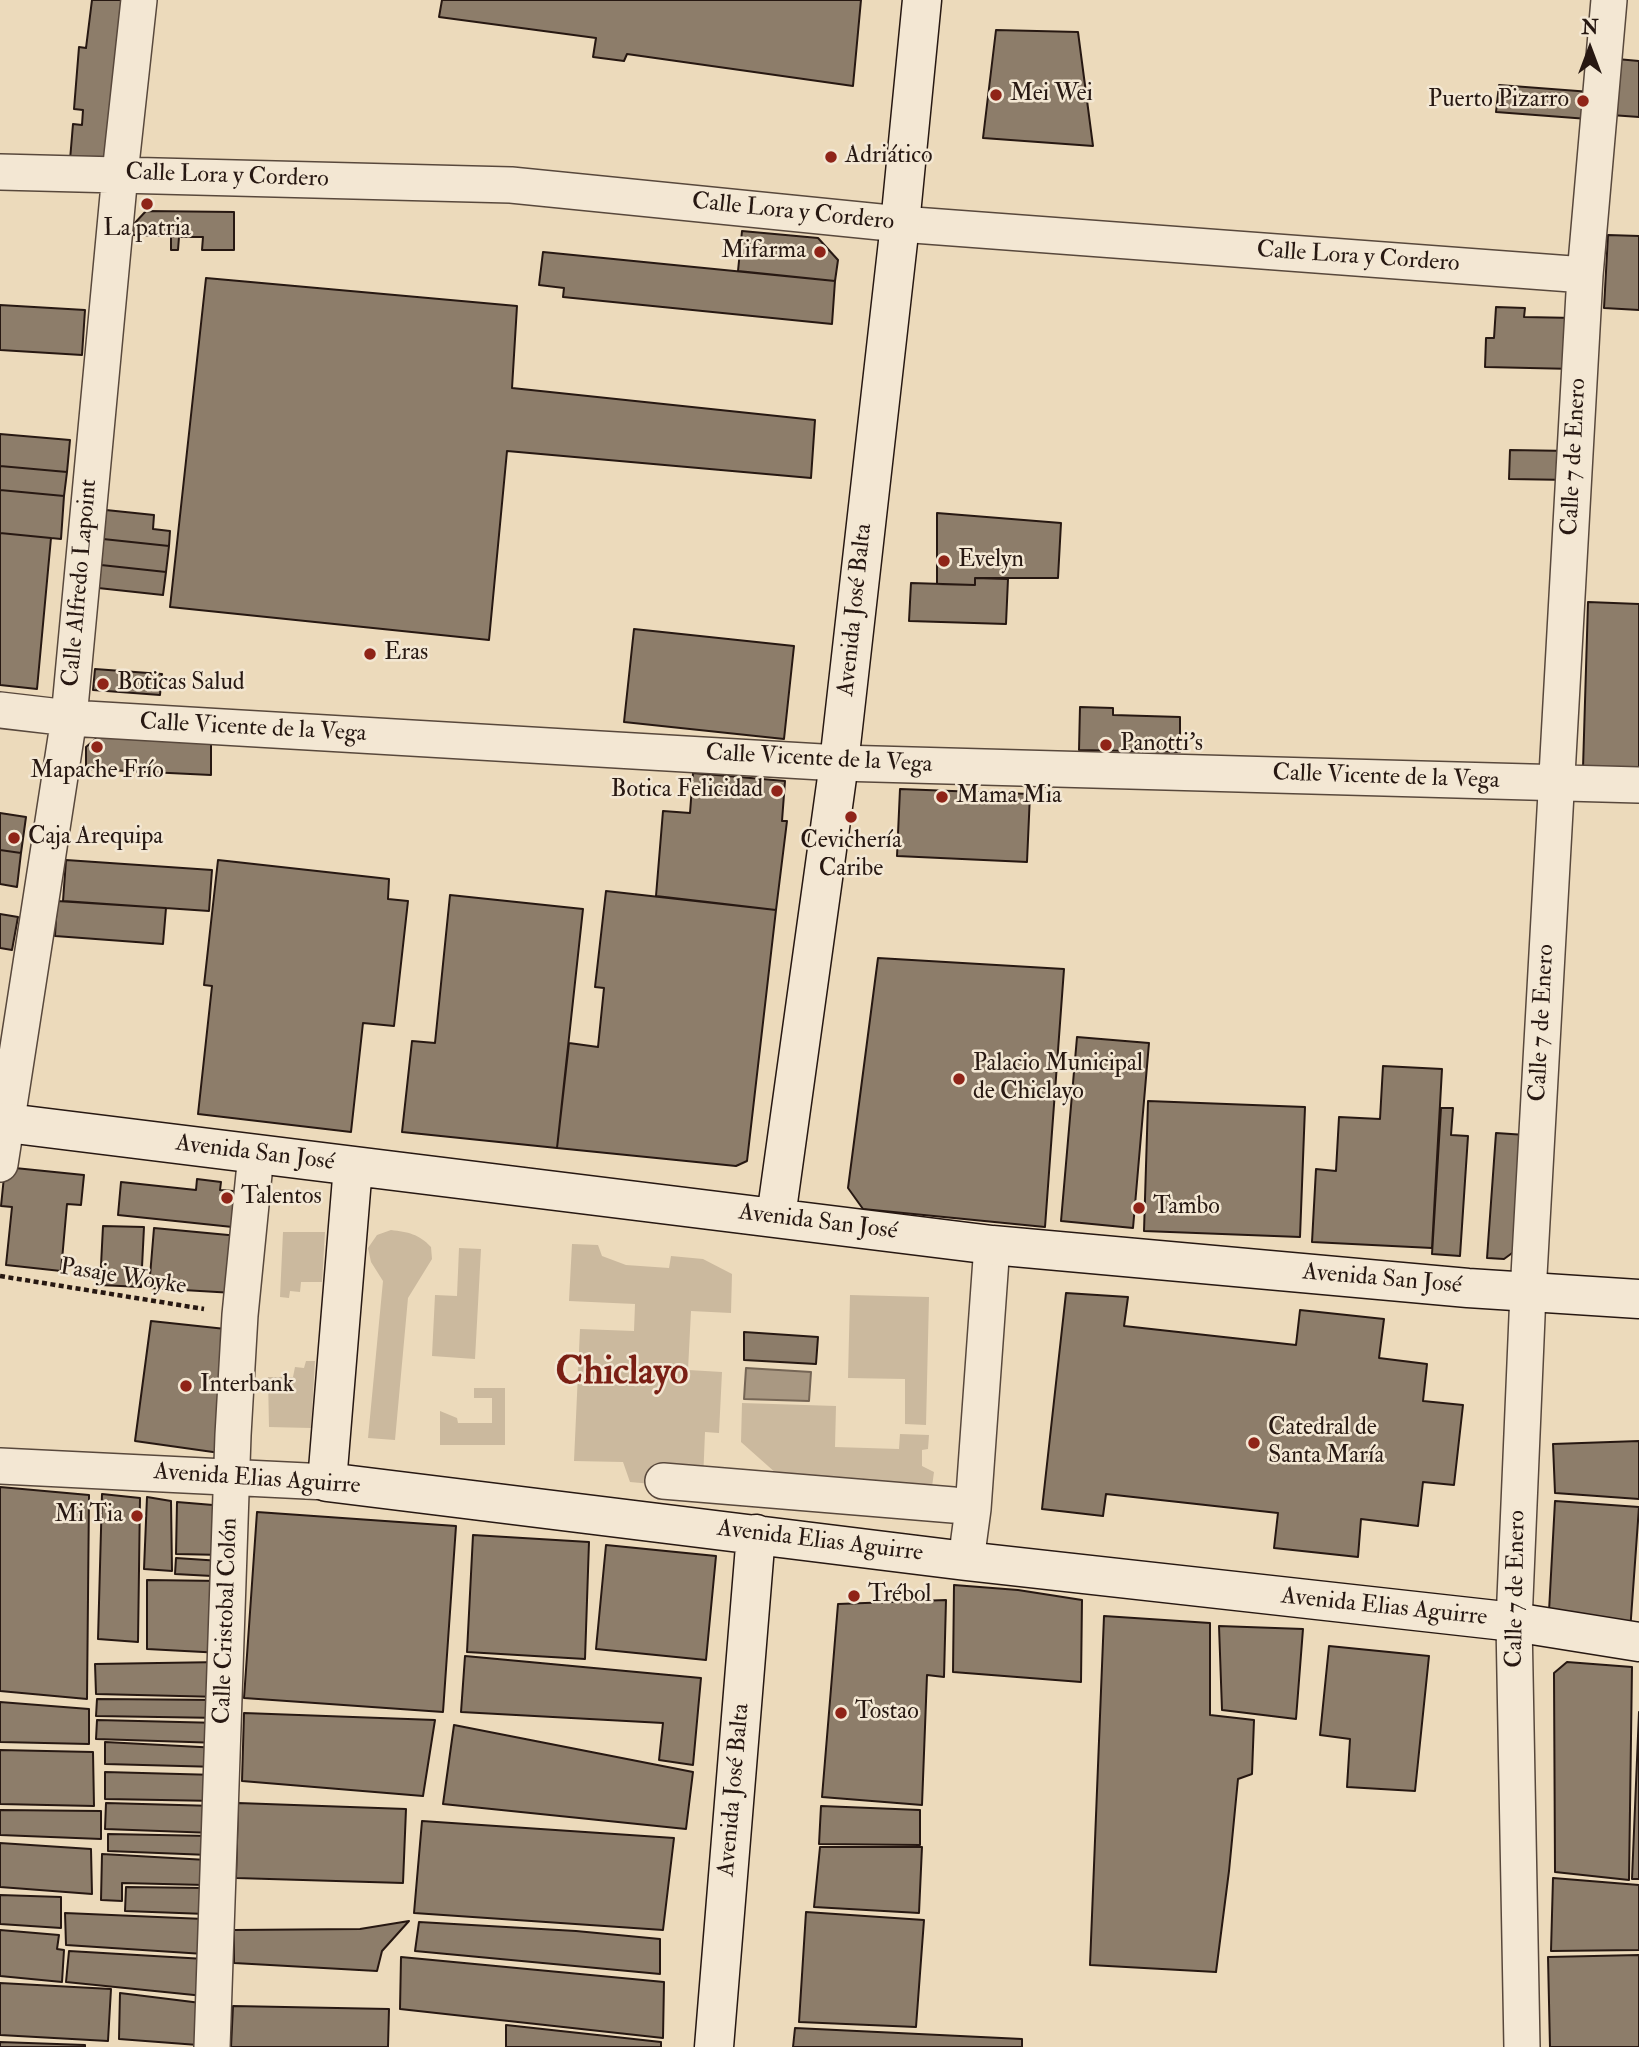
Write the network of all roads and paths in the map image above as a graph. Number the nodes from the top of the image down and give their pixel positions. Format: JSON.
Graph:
{"nodes":[{"id":1,"x":139,"y":0,"type":"edge"},
{"id":2,"x":922,"y":0,"type":"edge"},
{"id":3,"x":1609,"y":0,"type":"edge"},
{"id":4,"x":0,"y":172,"type":"edge"},
{"id":5,"x":120,"y":174,"type":"junction"},
{"id":6,"x":900,"y":224,"type":"junction"},
{"id":7,"x":1585,"y":275,"type":"junction"},
{"id":8,"x":0,"y":710,"type":"edge"},
{"id":9,"x":69,"y":718,"type":"junction"},
{"id":10,"x":839,"y":763,"type":"junction"},
{"id":11,"x":1557,"y":783,"type":"junction"},
{"id":12,"x":1639,"y":785,"type":"edge"},
{"id":13,"x":4,"y":1122,"type":"edge"},
{"id":14,"x":256,"y":1154,"type":"junction"},
{"id":15,"x":0,"y":1164,"type":"edge"},
{"id":16,"x":353,"y":1166,"type":"junction"},
{"id":17,"x":776,"y":1217,"type":"junction"},
{"id":18,"x":992,"y":1245,"type":"junction"},
{"id":19,"x":0,"y":1276,"type":"edge"},
{"id":20,"x":1528,"y":1293,"type":"junction"},
{"id":21,"x":1639,"y":1299,"type":"edge"},
{"id":22,"x":240,"y":1315,"type":"junction"},
{"id":23,"x":0,"y":1465,"type":"edge"},
{"id":24,"x":232,"y":1477,"type":"junction"},
{"id":25,"x":663,"y":1481,"type":"dead end"},
{"id":26,"x":327,"y":1482,"type":"junction"},
{"id":27,"x":953,"y":1505,"type":"dead end"},
{"id":28,"x":756,"y":1534,"type":"junction"},
{"id":29,"x":966,"y":1561,"type":"junction"},
{"id":30,"x":1514,"y":1622,"type":"junction"},
{"id":31,"x":1639,"y":1642,"type":"edge"},
{"id":32,"x":212,"y":2047,"type":"edge"},
{"id":33,"x":714,"y":2047,"type":"edge"},
{"id":34,"x":1522,"y":2047,"type":"edge"}],
"edges":[{"from":1,"to":5,"type":"street","name":"Calle Alfredo Lapoint"},
{"from":2,"to":6,"type":"main road","name":"Avenida José Balta"},
{"from":3,"to":7,"type":"street","name":"Calle 7 de Enero"},
{"from":4,"to":5,"type":"street","name":"Calle Lora y Cordero"},
{"from":5,"to":6,"type":"street","name":"Calle Lora y Cordero"},
{"from":5,"to":9,"type":"street","name":"Calle Alfredo Lapoint"},
{"from":6,"to":7,"type":"street","name":"Calle Lora y Cordero"},
{"from":6,"to":10,"type":"main road","name":"Avenida José Balta"},
{"from":7,"to":11,"type":"street","name":"Calle 7 de Enero"},
{"from":8,"to":9,"type":"street","name":"Calle Vicente de la Vega"},
{"from":9,"to":10,"type":"street","name":"Calle Vicente de la Vega"},
{"from":9,"to":13,"type":"street","name":"Calle Alfredo Lapoint"},
{"from":10,"to":11,"type":"street","name":"Calle Vicente de la Vega"},
{"from":10,"to":17,"type":"main road","name":"Avenida José Balta"},
{"from":11,"to":12,"type":"street","name":"Calle Vicente de la Vega"},
{"from":11,"to":20,"type":"street","name":"Calle 7 de Enero"},
{"from":13,"to":14,"type":"main road","name":"Avenida San José"},
{"from":13,"to":15,"type":"street","name":"Calle Alfredo Lapoint"},
{"from":14,"to":16,"type":"main road","name":"Avenida San José"},
{"from":14,"to":22,"type":"street","name":"Calle Cristobal Colón"},
{"from":16,"to":17,"type":"main road","name":"Avenida San José"},
{"from":16,"to":26,"type":"main road"},
{"from":17,"to":18,"type":"main road","name":"Avenida San José"},
{"from":18,"to":20,"type":"main road","name":"Avenida San José"},
{"from":18,"to":29,"type":"street"},
{"from":19,"to":22,"type":"path","name":"Pasaje Woyke"},
{"from":20,"to":21,"type":"main road","name":"Avenida San José"},
{"from":20,"to":30,"type":"street","name":"Calle 7 de Enero"},
{"from":22,"to":24,"type":"street","name":"Calle Cristobal Colón"},
{"from":23,"to":24,"type":"street","name":"Avenida Elias Aguirre"},
{"from":24,"to":26,"type":"street","name":"Avenida Elias Aguirre"},
{"from":24,"to":32,"type":"street","name":"Calle Cristobal Colón"},
{"from":25,"to":27,"type":"street"},
{"from":26,"to":28,"type":"main road","name":"Avenida Elias Aguirre"},
{"from":28,"to":29,"type":"main road","name":"Avenida Elias Aguirre"},
{"from":28,"to":33,"type":"main road","name":"Avenida José Balta"},
{"from":29,"to":30,"type":"main road","name":"Avenida Elias Aguirre"},
{"from":30,"to":31,"type":"main road","name":"Avenida Elias Aguirre"},
{"from":30,"to":34,"type":"street","name":"Calle 7 de Enero"}]}
